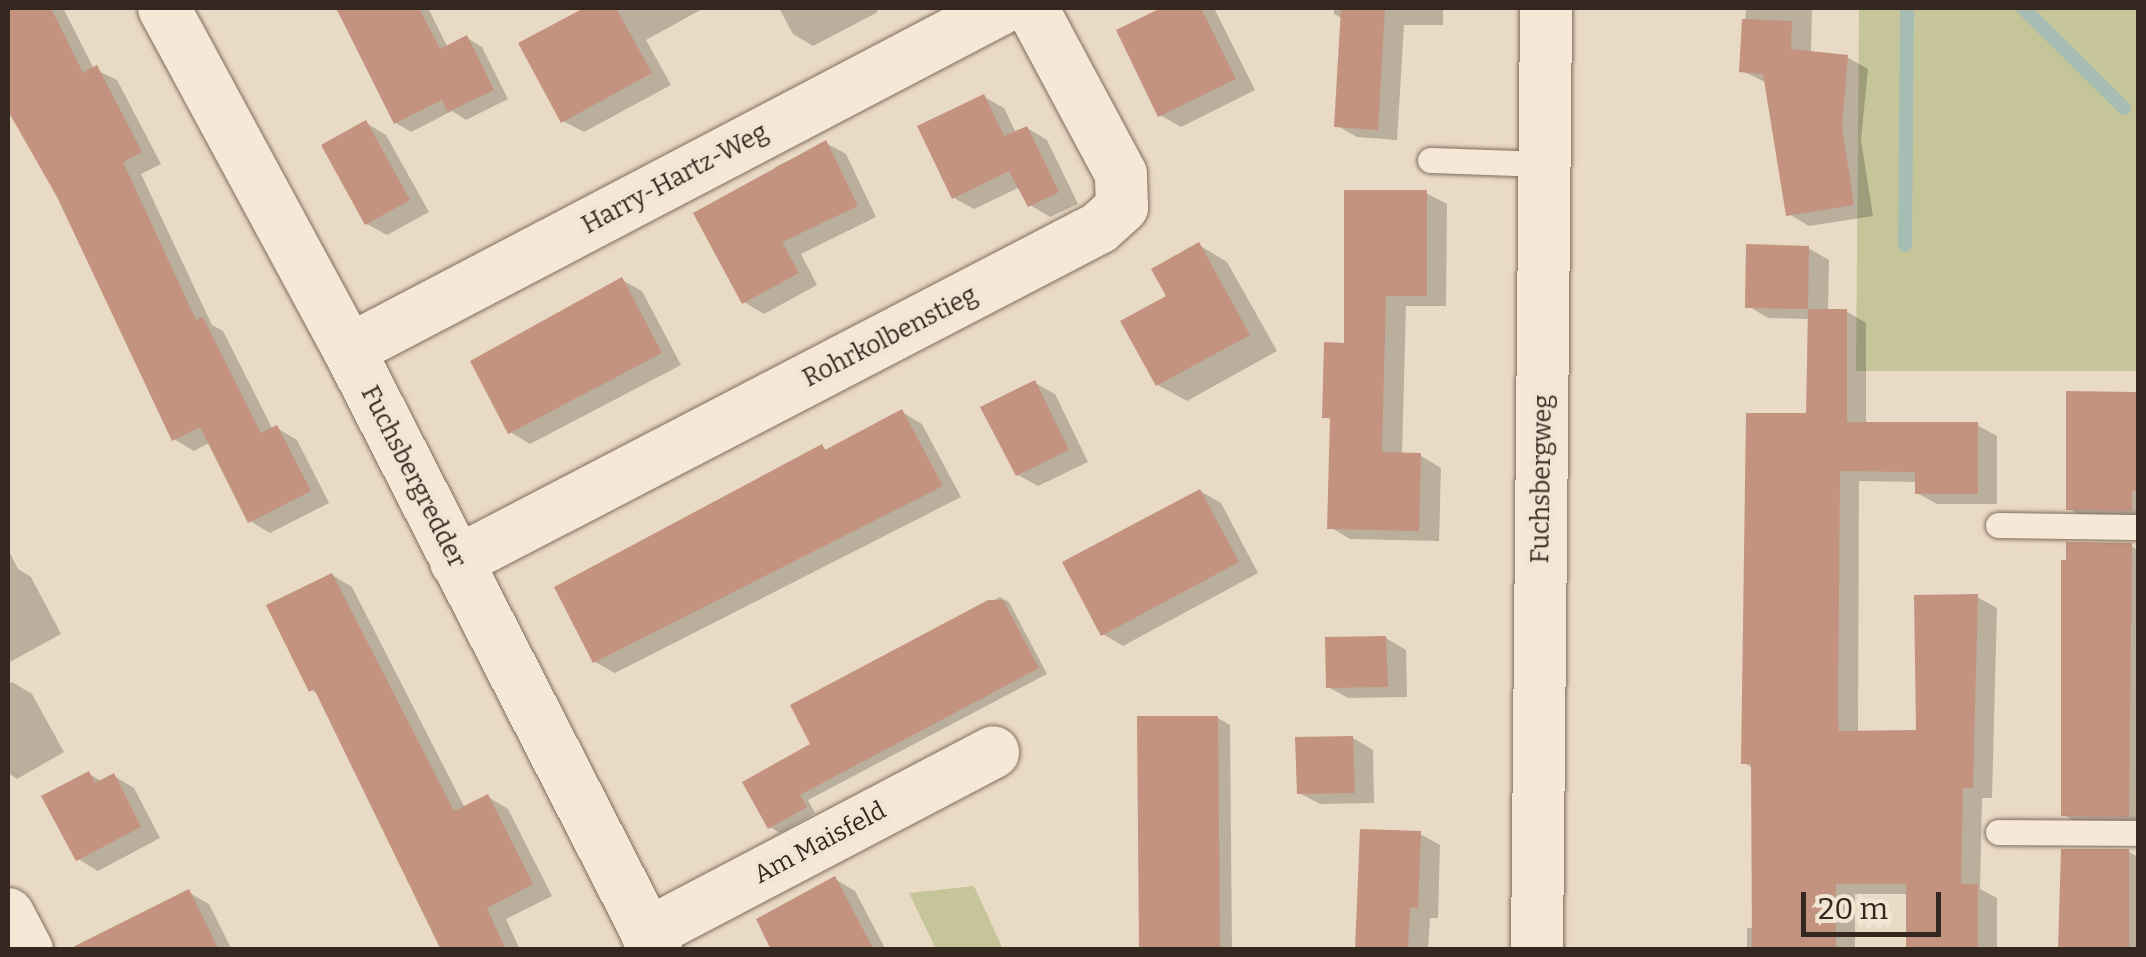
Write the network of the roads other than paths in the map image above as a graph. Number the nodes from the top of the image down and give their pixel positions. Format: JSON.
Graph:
{"nodes":[{"id":1,"x":164,"y":8,"type":"edge"},
{"id":2,"x":1002,"y":8,"type":"edge"},
{"id":3,"x":1032,"y":8,"type":"edge"},
{"id":4,"x":1546,"y":8,"type":"edge"},
{"id":5,"x":1430,"y":160,"type":"dead end"},
{"id":6,"x":1545,"y":164,"type":"junction"},
{"id":7,"x":349,"y":350,"type":"junction"},
{"id":8,"x":1998,"y":525,"type":"dead end"},
{"id":9,"x":2138,"y":527,"type":"edge"},
{"id":10,"x":456,"y":562,"type":"junction"},
{"id":11,"x":994,"y":752,"type":"dead end"},
{"id":12,"x":1998,"y":832,"type":"dead end"},
{"id":13,"x":2138,"y":832,"type":"edge"},
{"id":14,"x":8,"y":914,"type":"edge"},
{"id":15,"x":651,"y":942,"type":"edge"},
{"id":16,"x":27,"y":950,"type":"edge"},
{"id":17,"x":1537,"y":950,"type":"edge"}],
"edges":[{"from":1,"to":7,"type":"street","name":"Fuchsbergredder"},
{"from":2,"to":7,"type":"street","name":"Harry-Hartz-Weg"},
{"from":3,"to":10,"type":"street","name":"Rohrkolbenstieg"},
{"from":4,"to":6,"type":"street","name":"Fuchsbergweg"},
{"from":5,"to":6,"type":"lane"},
{"from":6,"to":17,"type":"street","name":"Fuchsbergweg"},
{"from":7,"to":10,"type":"street","name":"Fuchsbergredder"},
{"from":8,"to":9,"type":"lane"},
{"from":10,"to":15,"type":"street","name":"Fuchsbergredder"},
{"from":11,"to":15,"type":"street","name":"Am Maisfeld"},
{"from":12,"to":13,"type":"lane"},
{"from":14,"to":16,"type":"street"}]}
